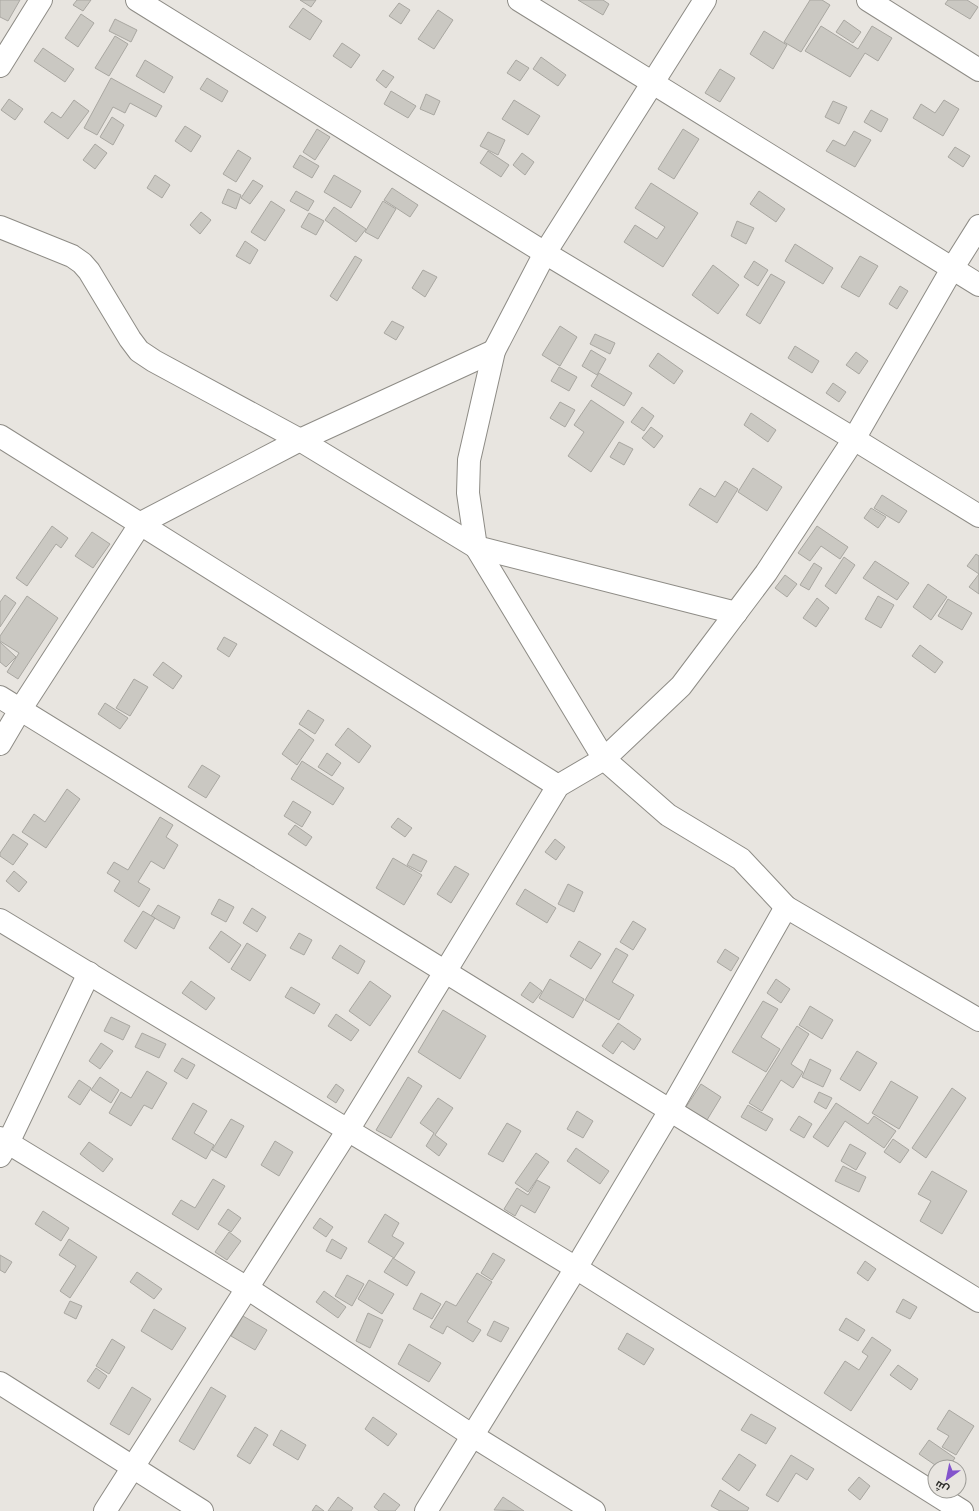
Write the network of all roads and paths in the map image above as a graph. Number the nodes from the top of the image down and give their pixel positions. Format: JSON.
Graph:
{"nodes":[{"id":1,"x":41,"y":0,"type":"edge"},
{"id":2,"x":137,"y":0,"type":"edge"},
{"id":3,"x":519,"y":0,"type":"edge"},
{"id":4,"x":705,"y":0,"type":"edge"},
{"id":5,"x":868,"y":0,"type":"edge"},
{"id":6,"x":0,"y":66,"type":"edge"},
{"id":7,"x":979,"y":70,"type":"edge"},
{"id":8,"x":654,"y":83,"type":"junction"},
{"id":9,"x":979,"y":226,"type":"edge"},
{"id":10,"x":0,"y":227,"type":"edge"},
{"id":11,"x":545,"y":253,"type":"junction"},
{"id":12,"x":952,"y":269,"type":"junction"},
{"id":13,"x":979,"y":285,"type":"edge"},
{"id":14,"x":494,"y":351,"type":"junction"},
{"id":15,"x":0,"y":436,"type":"edge"},
{"id":16,"x":854,"y":439,"type":"junction"},
{"id":17,"x":300,"y":440,"type":"junction"},
{"id":18,"x":979,"y":516,"type":"edge"},
{"id":19,"x":141,"y":523,"type":"junction"},
{"id":20,"x":476,"y":547,"type":"junction"},
{"id":21,"x":736,"y":613,"type":"junction"},
{"id":22,"x":0,"y":697,"type":"edge"},
{"id":23,"x":20,"y":710,"type":"junction"},
{"id":24,"x":0,"y":744,"type":"edge"},
{"id":25,"x":604,"y":759,"type":"junction"},
{"id":26,"x":558,"y":786,"type":"junction"},
{"id":27,"x":786,"y":907,"type":"junction"},
{"id":28,"x":0,"y":920,"type":"edge"},
{"id":29,"x":89,"y":972,"type":"junction"},
{"id":30,"x":446,"y":972,"type":"junction"},
{"id":31,"x":979,"y":1020,"type":"edge"},
{"id":32,"x":671,"y":1110,"type":"junction"},
{"id":33,"x":348,"y":1130,"type":"junction"},
{"id":34,"x":3,"y":1146,"type":"edge"},
{"id":35,"x":576,"y":1268,"type":"junction"},
{"id":36,"x":247,"y":1288,"type":"junction"},
{"id":37,"x":979,"y":1301,"type":"edge"},
{"id":38,"x":0,"y":1383,"type":"edge"},
{"id":39,"x":473,"y":1436,"type":"junction"},
{"id":40,"x":132,"y":1467,"type":"junction"},
{"id":41,"x":105,"y":1511,"type":"edge"},
{"id":42,"x":202,"y":1511,"type":"edge"},
{"id":43,"x":426,"y":1511,"type":"edge"},
{"id":44,"x":594,"y":1511,"type":"edge"},
{"id":45,"x":962,"y":1511,"type":"edge"}],
"edges":[{"from":1,"to":6,"type":"street"},
{"from":2,"to":11,"type":"street"},
{"from":3,"to":8,"type":"street"},
{"from":4,"to":8,"type":"street"},
{"from":5,"to":7,"type":"street"},
{"from":8,"to":11,"type":"street"},
{"from":8,"to":12,"type":"street"},
{"from":9,"to":12,"type":"street"},
{"from":10,"to":17,"type":"street"},
{"from":11,"to":14,"type":"street"},
{"from":11,"to":16,"type":"street"},
{"from":12,"to":13,"type":"street"},
{"from":12,"to":16,"type":"street"},
{"from":14,"to":17,"type":"street"},
{"from":14,"to":20,"type":"street"},
{"from":15,"to":19,"type":"street"},
{"from":16,"to":18,"type":"street"},
{"from":16,"to":21,"type":"street"},
{"from":17,"to":19,"type":"street"},
{"from":17,"to":20,"type":"street"},
{"from":19,"to":23,"type":"street"},
{"from":19,"to":26,"type":"street"},
{"from":20,"to":21,"type":"street"},
{"from":20,"to":25,"type":"street"},
{"from":21,"to":25,"type":"street"},
{"from":22,"to":23,"type":"street"},
{"from":23,"to":24,"type":"street"},
{"from":23,"to":30,"type":"street"},
{"from":25,"to":26,"type":"street"},
{"from":25,"to":27,"type":"street"},
{"from":26,"to":30,"type":"street"},
{"from":27,"to":31,"type":"street"},
{"from":27,"to":32,"type":"street"},
{"from":28,"to":29,"type":"street"},
{"from":29,"to":33,"type":"street"},
{"from":29,"to":34,"type":"street"},
{"from":30,"to":32,"type":"street"},
{"from":30,"to":33,"type":"street"},
{"from":32,"to":35,"type":"street"},
{"from":32,"to":37,"type":"street"},
{"from":33,"to":35,"type":"street"},
{"from":33,"to":36,"type":"street"},
{"from":34,"to":36,"type":"street"},
{"from":35,"to":39,"type":"street"},
{"from":35,"to":45,"type":"street"},
{"from":36,"to":39,"type":"street"},
{"from":36,"to":40,"type":"street"},
{"from":38,"to":40,"type":"street"},
{"from":39,"to":43,"type":"street"},
{"from":39,"to":44,"type":"street"},
{"from":40,"to":41,"type":"street"},
{"from":40,"to":42,"type":"street"}]}
